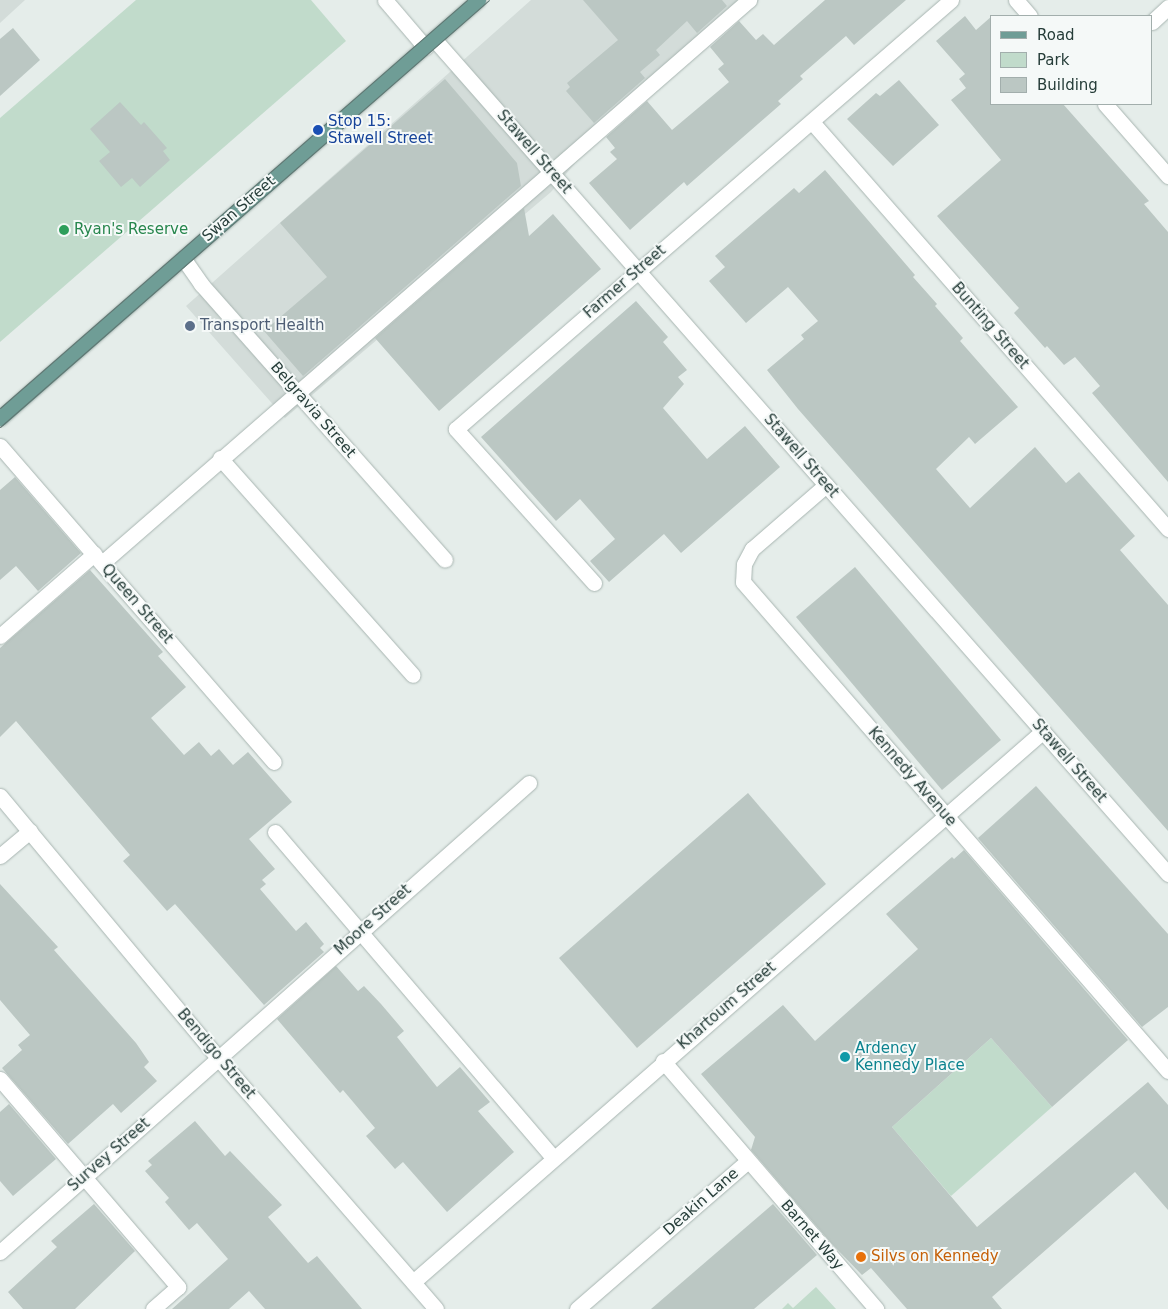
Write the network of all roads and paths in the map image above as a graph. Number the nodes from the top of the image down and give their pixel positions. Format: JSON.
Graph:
{"nodes":[{"id":1,"x":385,"y":0,"type":"edge"},
{"id":2,"x":478,"y":0,"type":"edge"},
{"id":3,"x":749,"y":0,"type":"edge"},
{"id":4,"x":951,"y":0,"type":"edge"},
{"id":5,"x":1016,"y":0,"type":"edge"},
{"id":6,"x":1168,"y":7,"type":"edge"},
{"id":7,"x":1029,"y":15,"type":"edge"},
{"id":8,"x":1153,"y":21,"type":"edge"},
{"id":9,"x":430,"y":43,"type":"junction"},
{"id":10,"x":1107,"y":105,"type":"edge"},
{"id":11,"x":812,"y":122,"type":"junction"},
{"id":12,"x":551,"y":172,"type":"junction"},
{"id":13,"x":1168,"y":176,"type":"edge"},
{"id":14,"x":183,"y":258,"type":"junction"},
{"id":15,"x":638,"y":271,"type":"junction"},
{"id":16,"x":298,"y":394,"type":"junction"},
{"id":17,"x":0,"y":418,"type":"edge"},
{"id":18,"x":0,"y":446,"type":"edge"},
{"id":19,"x":220,"y":458,"type":"junction"},
{"id":20,"x":826,"y":485,"type":"junction"},
{"id":21,"x":1168,"y":529,"type":"edge"},
{"id":22,"x":98,"y":559,"type":"junction"},
{"id":23,"x":444,"y":560,"type":"dead end"},
{"id":24,"x":594,"y":583,"type":"dead end"},
{"id":25,"x":0,"y":636,"type":"edge"},
{"id":26,"x":413,"y":675,"type":"dead end"},
{"id":27,"x":1043,"y":731,"type":"junction"},
{"id":28,"x":274,"y":762,"type":"dead end"},
{"id":29,"x":529,"y":783,"type":"dead end"},
{"id":30,"x":0,"y":796,"type":"edge"},
{"id":31,"x":946,"y":815,"type":"junction"},
{"id":32,"x":30,"y":831,"type":"junction"},
{"id":33,"x":275,"y":832,"type":"dead end"},
{"id":34,"x":0,"y":856,"type":"edge"},
{"id":35,"x":1168,"y":874,"type":"edge"},
{"id":36,"x":360,"y":931,"type":"junction"},
{"id":37,"x":218,"y":1058,"type":"junction"},
{"id":38,"x":663,"y":1061,"type":"junction"},
{"id":39,"x":1168,"y":1071,"type":"edge"},
{"id":40,"x":0,"y":1080,"type":"edge"},
{"id":41,"x":553,"y":1158,"type":"junction"},
{"id":42,"x":748,"y":1161,"type":"junction"},
{"id":43,"x":84,"y":1177,"type":"junction"},
{"id":44,"x":0,"y":1252,"type":"edge"},
{"id":45,"x":413,"y":1282,"type":"junction"},
{"id":46,"x":153,"y":1309,"type":"edge"},
{"id":47,"x":436,"y":1309,"type":"edge"},
{"id":48,"x":577,"y":1309,"type":"edge"},
{"id":49,"x":876,"y":1309,"type":"edge"}],
"edges":[{"from":1,"to":9,"type":"street","name":"Stawell Street"},
{"from":2,"to":9,"type":"main road","name":"Swan Street"},
{"from":3,"to":12,"type":"street"},
{"from":4,"to":11,"type":"street","name":"Farmer Street"},
{"from":5,"to":7,"type":"street"},
{"from":6,"to":8,"type":"street"},
{"from":9,"to":12,"type":"street","name":"Stawell Street"},
{"from":9,"to":14,"type":"main road","name":"Swan Street"},
{"from":10,"to":13,"type":"street"},
{"from":11,"to":15,"type":"street","name":"Farmer Street"},
{"from":11,"to":21,"type":"street","name":"Bunting Street"},
{"from":12,"to":15,"type":"street","name":"Stawell Street"},
{"from":12,"to":16,"type":"street"},
{"from":14,"to":16,"type":"street","name":"Belgravia Street"},
{"from":14,"to":17,"type":"main road","name":"Swan Street"},
{"from":15,"to":20,"type":"street","name":"Stawell Street"},
{"from":15,"to":24,"type":"street","name":"Farmer Street"},
{"from":16,"to":19,"type":"street"},
{"from":16,"to":23,"type":"street","name":"Belgravia Street"},
{"from":18,"to":22,"type":"street","name":"Queen Street"},
{"from":19,"to":22,"type":"street"},
{"from":19,"to":26,"type":"street"},
{"from":20,"to":27,"type":"street","name":"Stawell Street"},
{"from":20,"to":31,"type":"street","name":"Kennedy Avenue"},
{"from":22,"to":25,"type":"street"},
{"from":22,"to":28,"type":"street","name":"Queen Street"},
{"from":27,"to":31,"type":"street","name":"Khartoum Street"},
{"from":27,"to":35,"type":"street","name":"Stawell Street"},
{"from":29,"to":36,"type":"street","name":"Moore Street"},
{"from":30,"to":32,"type":"street","name":"Bendigo Street"},
{"from":31,"to":38,"type":"street","name":"Khartoum Street"},
{"from":31,"to":39,"type":"street","name":"Kennedy Avenue"},
{"from":32,"to":34,"type":"street"},
{"from":32,"to":37,"type":"street","name":"Bendigo Street"},
{"from":33,"to":36,"type":"street"},
{"from":36,"to":37,"type":"street","name":"Moore Street"},
{"from":36,"to":41,"type":"street"},
{"from":37,"to":43,"type":"street","name":"Survey Street"},
{"from":37,"to":45,"type":"street","name":"Bendigo Street"},
{"from":38,"to":41,"type":"street","name":"Khartoum Street"},
{"from":38,"to":42,"type":"street","name":"Deakin Lane"},
{"from":40,"to":43,"type":"street"},
{"from":41,"to":45,"type":"street","name":"Khartoum Street"},
{"from":42,"to":48,"type":"street","name":"Deakin Lane"},
{"from":42,"to":49,"type":"street","name":"Barnet Way"},
{"from":43,"to":44,"type":"street","name":"Survey Street"},
{"from":43,"to":46,"type":"street"},
{"from":45,"to":47,"type":"street","name":"Bendigo Street"}]}
